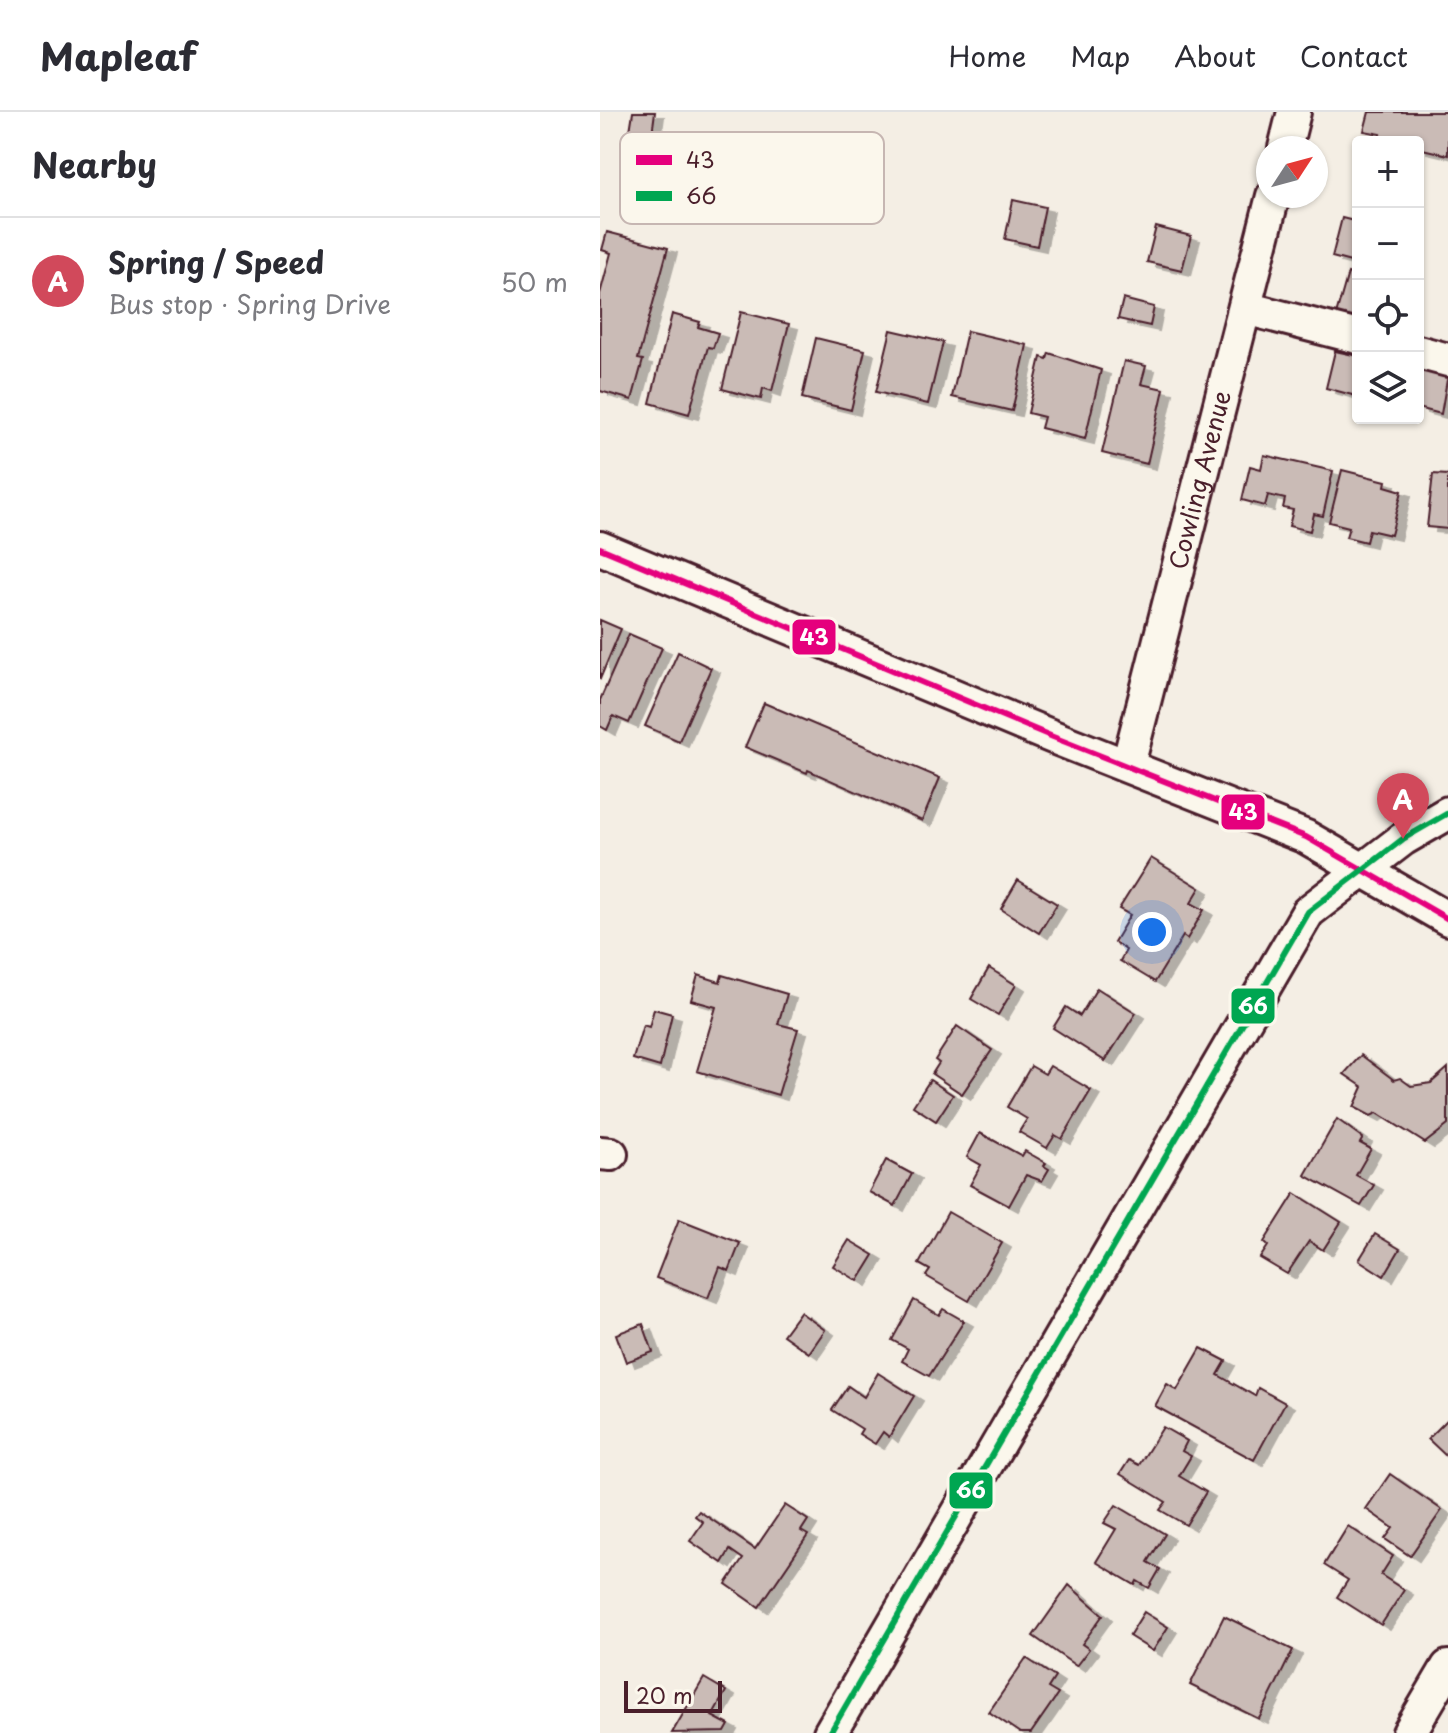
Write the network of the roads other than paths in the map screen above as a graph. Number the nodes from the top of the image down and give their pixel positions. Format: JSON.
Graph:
{"nodes":[{"id":1,"x":1294,"y":112,"type":"edge"},
{"id":2,"x":1288,"y":136,"type":"edge"},
{"id":3,"x":1270,"y":208,"type":"edge"},
{"id":4,"x":1245,"y":308,"type":"junction"},
{"id":5,"x":1352,"y":335,"type":"edge"},
{"id":6,"x":1424,"y":354,"type":"edge"},
{"id":7,"x":1448,"y":360,"type":"edge"},
{"id":8,"x":600,"y":548,"type":"edge"},
{"id":9,"x":1128,"y":765,"type":"junction"},
{"id":10,"x":1448,"y":813,"type":"edge"},
{"id":11,"x":1362,"y":870,"type":"junction"},
{"id":12,"x":1448,"y":919,"type":"edge"},
{"id":13,"x":1448,"y":1667,"type":"edge"},
{"id":14,"x":830,"y":1733,"type":"edge"},
{"id":15,"x":1409,"y":1733,"type":"edge"}],
"edges":[{"from":1,"to":2,"type":"street"},
{"from":3,"to":4,"type":"street","name":"Cowling Avenue"},
{"from":4,"to":5,"type":"street"},
{"from":4,"to":9,"type":"street","name":"Cowling Avenue"},
{"from":6,"to":7,"type":"street"},
{"from":8,"to":9,"type":"street"},
{"from":9,"to":11,"type":"street"},
{"from":10,"to":11,"type":"street"},
{"from":11,"to":12,"type":"street"},
{"from":11,"to":14,"type":"street"},
{"from":13,"to":15,"type":"street"}]}
